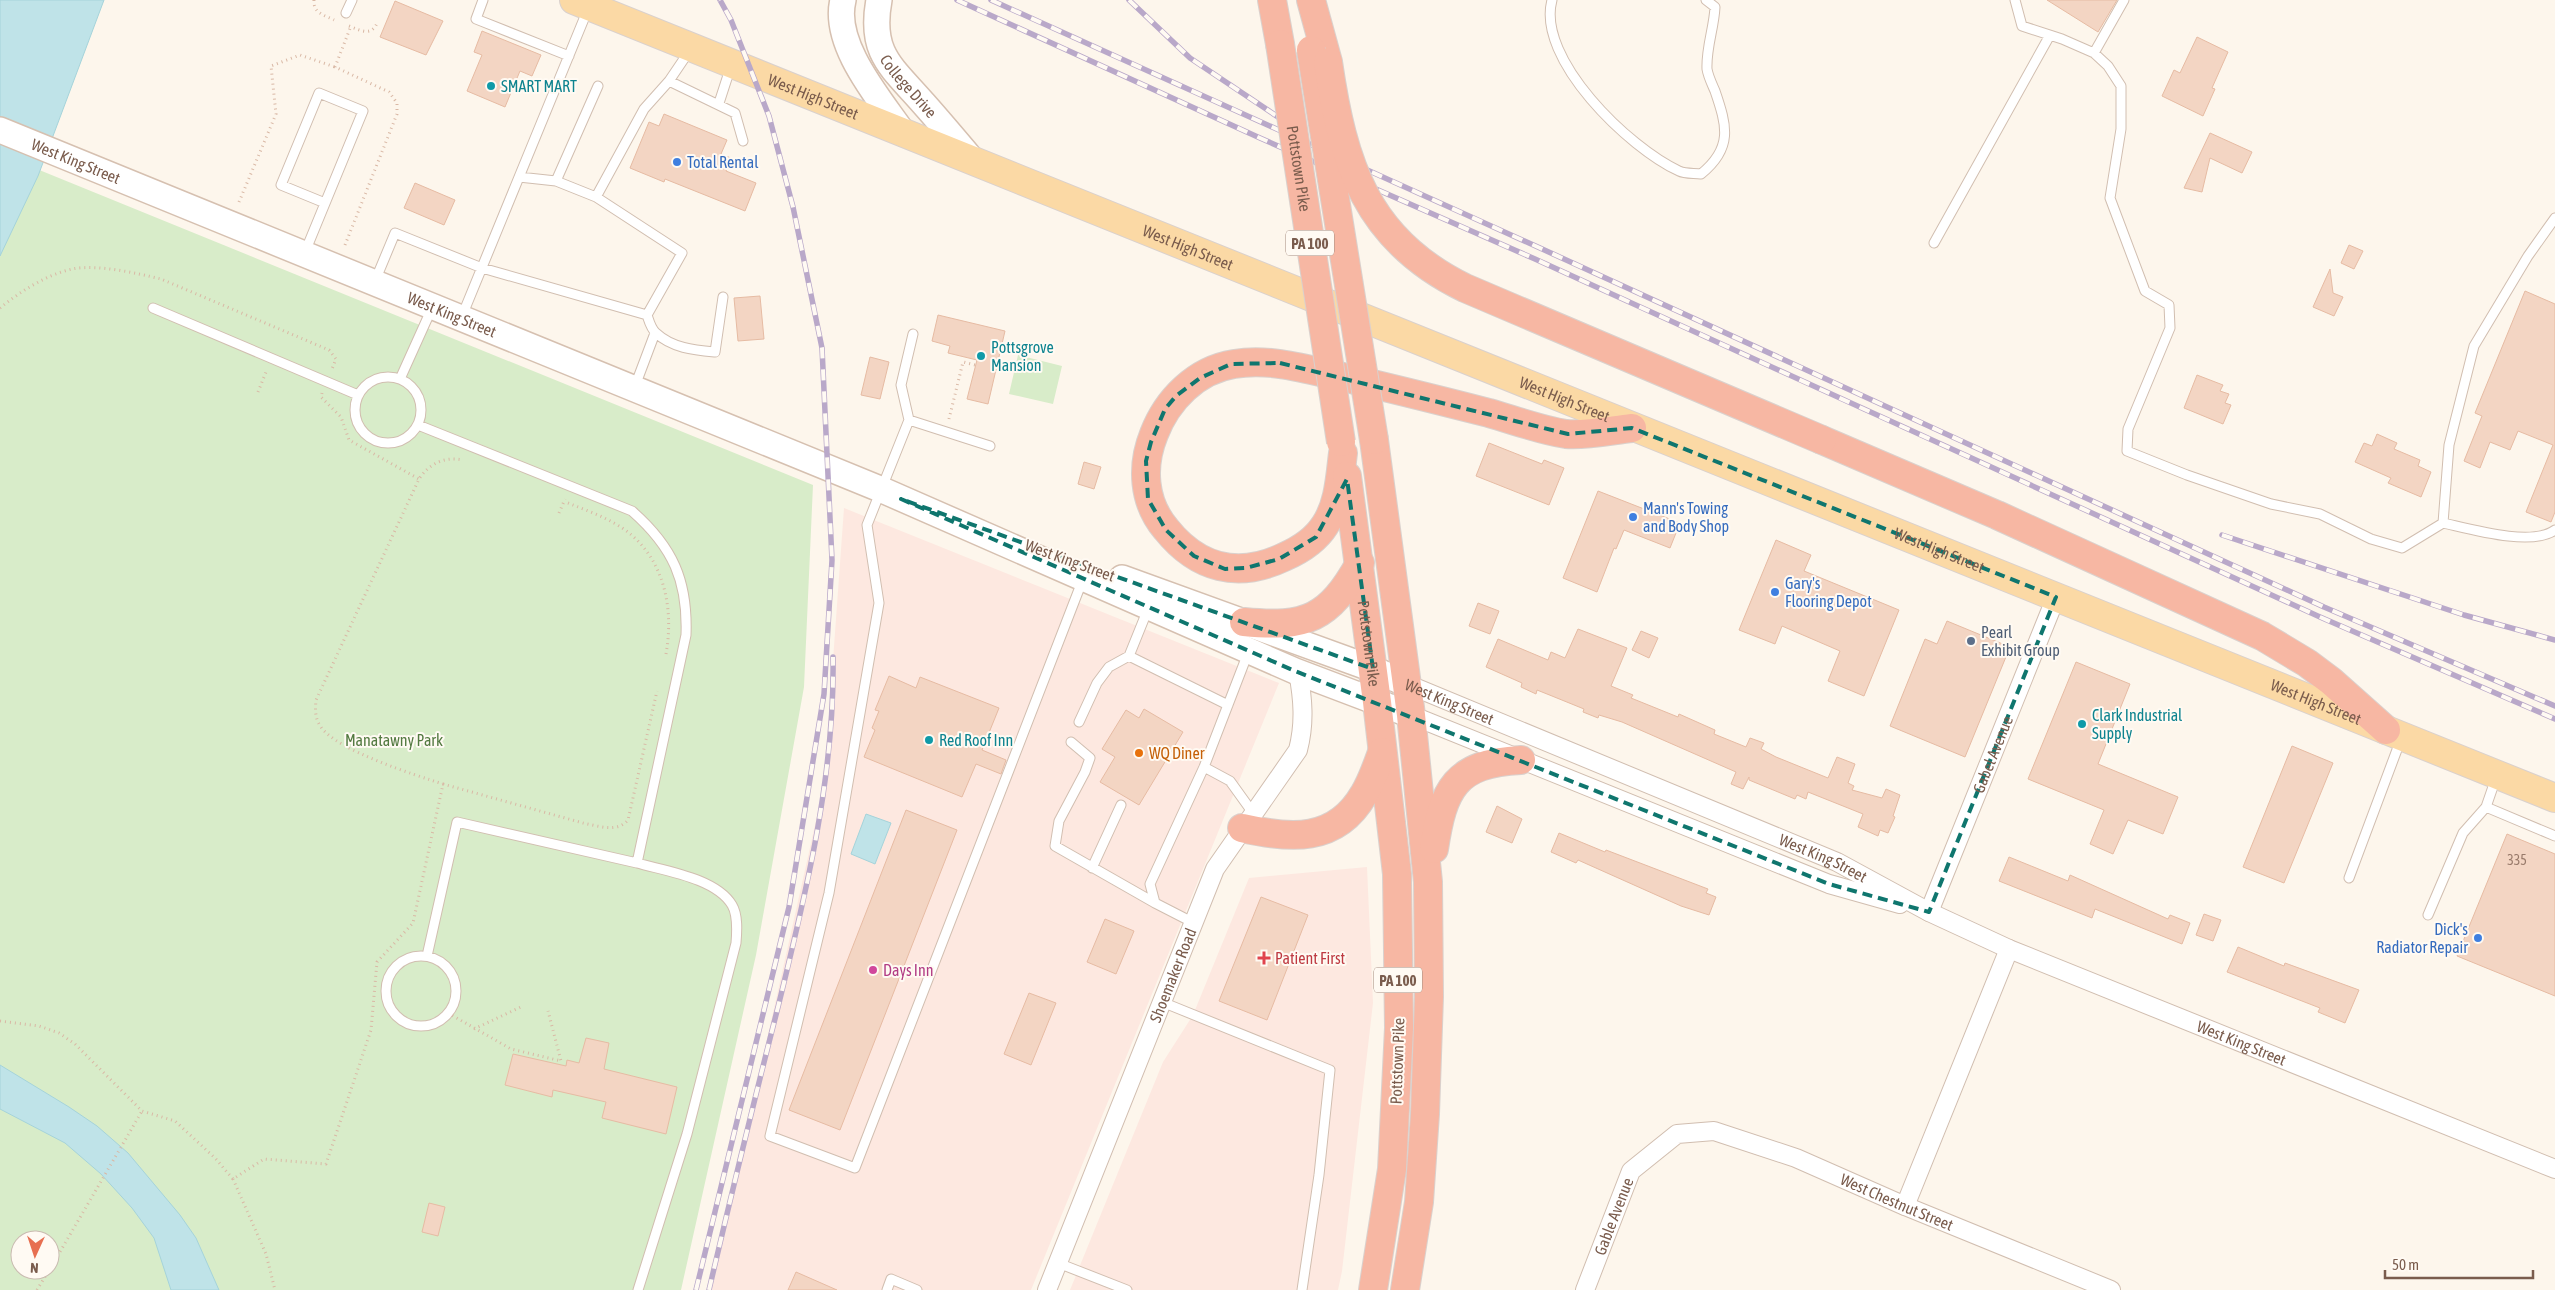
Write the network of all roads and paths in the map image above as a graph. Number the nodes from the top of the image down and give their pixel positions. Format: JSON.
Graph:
{"nodes":[{"id":1,"x":352,"y":0,"type":"edge"},
{"id":2,"x":483,"y":0,"type":"edge"},
{"id":3,"x":842,"y":0,"type":"edge"},
{"id":4,"x":879,"y":0,"type":"edge"},
{"id":5,"x":1272,"y":0,"type":"edge"},
{"id":6,"x":1303,"y":0,"type":"edge"},
{"id":7,"x":1311,"y":0,"type":"edge"},
{"id":8,"x":1552,"y":0,"type":"edge"},
{"id":9,"x":1706,"y":0,"type":"edge"},
{"id":10,"x":2015,"y":0,"type":"edge"},
{"id":11,"x":2124,"y":0,"type":"edge"},
{"id":12,"x":581,"y":3,"type":"edge"},
{"id":13,"x":346,"y":12,"type":"dead end"},
{"id":14,"x":2050,"y":36,"type":"junction"},
{"id":15,"x":692,"y":48,"type":"junction"},
{"id":16,"x":2094,"y":53,"type":"junction"},
{"id":17,"x":569,"y":56,"type":"junction"},
{"id":18,"x":1320,"y":56,"type":"junction"},
{"id":19,"x":732,"y":64,"type":"junction"},
{"id":20,"x":335,"y":67,"type":"dead end"},
{"id":21,"x":668,"y":81,"type":"junction"},
{"id":22,"x":598,"y":86,"type":"dead end"},
{"id":23,"x":719,"y":103,"type":"junction"},
{"id":24,"x":0,"y":130,"type":"edge"},
{"id":25,"x":903,"y":133,"type":"junction"},
{"id":26,"x":743,"y":141,"type":"dead end"},
{"id":27,"x":972,"y":160,"type":"junction"},
{"id":28,"x":519,"y":177,"type":"junction"},
{"id":29,"x":556,"y":181,"type":"junction"},
{"id":30,"x":596,"y":197,"type":"junction"},
{"id":31,"x":239,"y":202,"type":"dead end"},
{"id":32,"x":325,"y":203,"type":"junction"},
{"id":33,"x":2555,"y":218,"type":"edge"},
{"id":34,"x":1934,"y":243,"type":"dead end"},
{"id":35,"x":304,"y":255,"type":"junction"},
{"id":36,"x":482,"y":268,"type":"junction"},
{"id":37,"x":374,"y":284,"type":"junction"},
{"id":38,"x":723,"y":297,"type":"dead end"},
{"id":39,"x":153,"y":308,"type":"dead end"},
{"id":40,"x":432,"y":308,"type":"junction"},
{"id":41,"x":647,"y":315,"type":"junction"},
{"id":42,"x":460,"y":319,"type":"junction"},
{"id":43,"x":655,"y":332,"type":"junction"},
{"id":44,"x":913,"y":334,"type":"dead end"},
{"id":45,"x":975,"y":365,"type":"dead end"},
{"id":46,"x":266,"y":372,"type":"dead end"},
{"id":47,"x":400,"y":379,"type":"junction"},
{"id":48,"x":327,"y":382,"type":"junction"},
{"id":49,"x":634,"y":390,"type":"junction"},
{"id":50,"x":258,"y":392,"type":"dead end"},
{"id":51,"x":358,"y":395,"type":"junction"},
{"id":52,"x":909,"y":420,"type":"junction"},
{"id":53,"x":418,"y":424,"type":"junction"},
{"id":54,"x":1632,"y":428,"type":"junction"},
{"id":55,"x":946,"y":432,"type":"junction"},
{"id":56,"x":990,"y":446,"type":"dead end"},
{"id":57,"x":1342,"y":447,"type":"junction"},
{"id":58,"x":465,"y":460,"type":"dead end"},
{"id":59,"x":419,"y":479,"type":"junction"},
{"id":60,"x":567,"y":493,"type":"dead end"},
{"id":61,"x":891,"y":494,"type":"junction"},
{"id":62,"x":555,"y":497,"type":"dead end"},
{"id":63,"x":564,"y":501,"type":"junction"},
{"id":64,"x":559,"y":513,"type":"dead end"},
{"id":65,"x":2443,"y":523,"type":"junction"},
{"id":66,"x":2555,"y":530,"type":"edge"},
{"id":67,"x":1360,"y":563,"type":"junction"},
{"id":68,"x":1083,"y":578,"type":"junction"},
{"id":69,"x":2056,"y":597,"type":"junction"},
{"id":70,"x":1149,"y":607,"type":"junction"},
{"id":71,"x":1244,"y":622,"type":"junction"},
{"id":72,"x":1249,"y":650,"type":"junction"},
{"id":73,"x":1129,"y":656,"type":"junction"},
{"id":74,"x":664,"y":663,"type":"dead end"},
{"id":75,"x":1373,"y":669,"type":"junction"},
{"id":76,"x":1298,"y":672,"type":"junction"},
{"id":77,"x":660,"y":682,"type":"dead end"},
{"id":78,"x":1407,"y":684,"type":"junction"},
{"id":79,"x":1378,"y":702,"type":"junction"},
{"id":80,"x":1228,"y":705,"type":"junction"},
{"id":81,"x":1412,"y":715,"type":"junction"},
{"id":82,"x":1080,"y":722,"type":"dead end"},
{"id":83,"x":2394,"y":733,"type":"junction"},
{"id":84,"x":1071,"y":742,"type":"dead end"},
{"id":85,"x":1383,"y":750,"type":"junction"},
{"id":86,"x":1521,"y":760,"type":"junction"},
{"id":87,"x":1204,"y":767,"type":"junction"},
{"id":88,"x":2497,"y":775,"type":"junction"},
{"id":89,"x":443,"y":784,"type":"junction"},
{"id":90,"x":2555,"y":798,"type":"edge"},
{"id":91,"x":1121,"y":805,"type":"dead end"},
{"id":92,"x":2486,"y":808,"type":"junction"},
{"id":93,"x":1247,"y":821,"type":"junction"},
{"id":94,"x":2555,"y":836,"type":"edge"},
{"id":95,"x":637,"y":863,"type":"junction"},
{"id":96,"x":1092,"y":868,"type":"junction"},
{"id":97,"x":2349,"y":878,"type":"dead end"},
{"id":98,"x":1428,"y":882,"type":"junction"},
{"id":99,"x":1154,"y":903,"type":"junction"},
{"id":100,"x":1929,"y":912,"type":"junction"},
{"id":101,"x":2428,"y":915,"type":"dead end"},
{"id":102,"x":1194,"y":923,"type":"junction"},
{"id":103,"x":2009,"y":949,"type":"junction"},
{"id":104,"x":427,"y":956,"type":"junction"},
{"id":105,"x":1162,"y":1002,"type":"junction"},
{"id":106,"x":523,"y":1006,"type":"dead end"},
{"id":107,"x":548,"y":1011,"type":"dead end"},
{"id":108,"x":448,"y":1013,"type":"junction"},
{"id":109,"x":0,"y":1020,"type":"edge"},
{"id":110,"x":474,"y":1029,"type":"junction"},
{"id":111,"x":142,"y":1111,"type":"junction"},
{"id":112,"x":1678,"y":1134,"type":"joint"},
{"id":113,"x":2555,"y":1169,"type":"edge"},
{"id":114,"x":232,"y":1179,"type":"junction"},
{"id":115,"x":1905,"y":1206,"type":"junction"},
{"id":116,"x":60,"y":1253,"type":"edge"},
{"id":117,"x":1058,"y":1263,"type":"junction"},
{"id":118,"x":275,"y":1290,"type":"edge"},
{"id":119,"x":638,"y":1290,"type":"edge"},
{"id":120,"x":887,"y":1290,"type":"edge"},
{"id":121,"x":917,"y":1290,"type":"edge"},
{"id":122,"x":1047,"y":1290,"type":"edge"},
{"id":123,"x":1127,"y":1290,"type":"edge"},
{"id":124,"x":1302,"y":1290,"type":"edge"},
{"id":125,"x":1373,"y":1290,"type":"edge"},
{"id":126,"x":1405,"y":1290,"type":"edge"},
{"id":127,"x":1585,"y":1290,"type":"edge"},
{"id":128,"x":2111,"y":1290,"type":"edge"}],
"edges":[{"from":1,"to":13,"type":"lane"},
{"from":2,"to":17,"type":"lane"},
{"from":3,"to":25,"type":"main road","name":"College Drive"},
{"from":4,"to":27,"type":"main road","name":"College Drive"},
{"from":5,"to":57,"type":"highway","name":"Pottstown Pike","number":"PA 100","bridge":true},
{"from":6,"to":18,"type":"highway","name":"Pottstown Pike","number":"PA 100"},
{"from":7,"to":18,"type":"highway"},
{"from":8,"to":9,"type":"lane"},
{"from":10,"to":14,"type":"lane"},
{"from":11,"to":16,"type":"lane"},
{"from":12,"to":15,"type":"main road","name":"West High Street"},
{"from":12,"to":17,"type":"lane"},
{"from":14,"to":16,"type":"lane"},
{"from":14,"to":34,"type":"lane"},
{"from":15,"to":19,"type":"main road","name":"West High Street"},
{"from":15,"to":21,"type":"lane"},
{"from":16,"to":65,"type":"lane"},
{"from":17,"to":28,"type":"lane"},
{"from":18,"to":78,"type":"highway","name":"Pottstown Pike","number":"PA 100","bridge":true},
{"from":18,"to":83,"type":"highway","bridge":true},
{"from":19,"to":23,"type":"lane"},
{"from":19,"to":25,"type":"main road","name":"West High Street"},
{"from":20,"to":31,"type":"path"},
{"from":21,"to":23,"type":"lane"},
{"from":21,"to":30,"type":"lane"},
{"from":22,"to":29,"type":"lane"},
{"from":23,"to":26,"type":"lane"},
{"from":24,"to":35,"type":"main road","name":"West King Street"},
{"from":25,"to":27,"type":"main road","name":"West High Street"},
{"from":27,"to":54,"type":"main road","name":"West High Street"},
{"from":28,"to":29,"type":"lane"},
{"from":28,"to":36,"type":"lane"},
{"from":29,"to":30,"type":"lane"},
{"from":30,"to":41,"type":"lane"},
{"from":32,"to":32,"type":"lane"},
{"from":32,"to":35,"type":"lane"},
{"from":33,"to":65,"type":"lane"},
{"from":35,"to":37,"type":"main road","name":"West King Street"},
{"from":36,"to":37,"type":"lane"},
{"from":36,"to":41,"type":"lane"},
{"from":36,"to":42,"type":"lane"},
{"from":37,"to":40,"type":"main road","name":"West King Street"},
{"from":38,"to":43,"type":"lane"},
{"from":39,"to":48,"type":"lane"},
{"from":40,"to":42,"type":"main road","name":"West King Street"},
{"from":40,"to":47,"type":"lane"},
{"from":41,"to":43,"type":"lane"},
{"from":42,"to":49,"type":"main road","name":"West King Street"},
{"from":43,"to":49,"type":"lane"},
{"from":44,"to":52,"type":"lane"},
{"from":45,"to":55,"type":"path"},
{"from":46,"to":50,"type":"path"},
{"from":47,"to":51,"type":"lane"},
{"from":47,"to":53,"type":"lane"},
{"from":48,"to":51,"type":"lane"},
{"from":48,"to":59,"type":"path"},
{"from":49,"to":61,"type":"main road","name":"West King Street"},
{"from":51,"to":53,"type":"lane"},
{"from":52,"to":55,"type":"lane"},
{"from":52,"to":61,"type":"lane"},
{"from":53,"to":95,"type":"lane"},
{"from":54,"to":57,"type":"highway"},
{"from":54,"to":69,"type":"main road","name":"West High Street"},
{"from":55,"to":56,"type":"lane"},
{"from":57,"to":67,"type":"highway","name":"Pottstown Pike","number":"PA 100"},
{"from":58,"to":59,"type":"path"},
{"from":59,"to":89,"type":"path"},
{"from":60,"to":63,"type":"path"},
{"from":61,"to":68,"type":"main road","name":"West King Street"},
{"from":61,"to":68,"type":"lane"},
{"from":61,"to":71,"type":"main road","name":"West King Street"},
{"from":62,"to":63,"type":"path"},
{"from":63,"to":64,"type":"path"},
{"from":63,"to":74,"type":"path"},
{"from":65,"to":66,"type":"lane"},
{"from":67,"to":71,"type":"highway"},
{"from":67,"to":75,"type":"highway","name":"Pottstown Pike","number":"PA 100"},
{"from":68,"to":70,"type":"main road","name":"West King Street"},
{"from":69,"to":83,"type":"main road","name":"West High Street"},
{"from":69,"to":100,"type":"street","name":"Gabel Avenue"},
{"from":70,"to":72,"type":"main road","name":"West King Street"},
{"from":70,"to":73,"type":"lane"},
{"from":71,"to":75,"type":"main road","name":"West King Street"},
{"from":72,"to":76,"type":"main road","name":"West King Street"},
{"from":72,"to":80,"type":"lane"},
{"from":73,"to":80,"type":"lane"},
{"from":73,"to":82,"type":"lane"},
{"from":75,"to":78,"type":"main road","name":"West King Street"},
{"from":75,"to":79,"type":"highway","name":"Pottstown Pike","number":"PA 100"},
{"from":76,"to":79,"type":"main road","name":"West King Street"},
{"from":76,"to":93,"type":"street","name":"Shoemaker Road"},
{"from":77,"to":89,"type":"path"},
{"from":78,"to":81,"type":"highway","name":"Pottstown Pike","number":"PA 100"},
{"from":78,"to":100,"type":"street","name":"West King Street"},
{"from":79,"to":81,"type":"main road","name":"West King Street"},
{"from":79,"to":85,"type":"highway","name":"Pottstown Pike","number":"PA 100"},
{"from":80,"to":87,"type":"lane"},
{"from":81,"to":86,"type":"street","name":"West King Street"},
{"from":81,"to":98,"type":"highway","name":"Pottstown Pike","number":"PA 100"},
{"from":83,"to":88,"type":"main road","name":"West High Street"},
{"from":83,"to":97,"type":"lane"},
{"from":84,"to":96,"type":"lane"},
{"from":85,"to":93,"type":"highway"},
{"from":85,"to":125,"type":"highway","name":"Pottstown Pike","number":"PA 100"},
{"from":86,"to":98,"type":"highway"},
{"from":86,"to":100,"type":"street","name":"West King Street"},
{"from":87,"to":93,"type":"lane"},
{"from":87,"to":99,"type":"lane"},
{"from":88,"to":90,"type":"main road","name":"West High Street"},
{"from":88,"to":92,"type":"lane"},
{"from":89,"to":114,"type":"path"},
{"from":91,"to":96,"type":"lane"},
{"from":92,"to":94,"type":"lane"},
{"from":92,"to":101,"type":"lane"},
{"from":93,"to":102,"type":"street","name":"Shoemaker Road"},
{"from":95,"to":104,"type":"lane"},
{"from":95,"to":119,"type":"lane"},
{"from":96,"to":99,"type":"lane"},
{"from":98,"to":126,"type":"highway","name":"Pottstown Pike","number":"PA 100"},
{"from":99,"to":102,"type":"lane"},
{"from":100,"to":103,"type":"street","name":"West King Street"},
{"from":102,"to":105,"type":"street","name":"Shoemaker Road"},
{"from":103,"to":113,"type":"street","name":"West King Street"},
{"from":103,"to":115,"type":"street"},
{"from":104,"to":108,"type":"lane"},
{"from":104,"to":108,"type":"lane"},
{"from":105,"to":117,"type":"street","name":"Shoemaker Road"},
{"from":105,"to":124,"type":"lane"},
{"from":106,"to":110,"type":"path"},
{"from":107,"to":110,"type":"path"},
{"from":108,"to":110,"type":"path"},
{"from":109,"to":111,"type":"path"},
{"from":111,"to":114,"type":"path"},
{"from":111,"to":116,"type":"path"},
{"from":112,"to":115,"type":"street","name":"West Chestnut Street"},
{"from":112,"to":127,"type":"street","name":"Gable Avenue"},
{"from":114,"to":118,"type":"path"},
{"from":115,"to":128,"type":"street","name":"West Chestnut Street"},
{"from":117,"to":122,"type":"street","name":"Shoemaker Road"},
{"from":117,"to":123,"type":"lane"},
{"from":120,"to":121,"type":"lane"}]}
